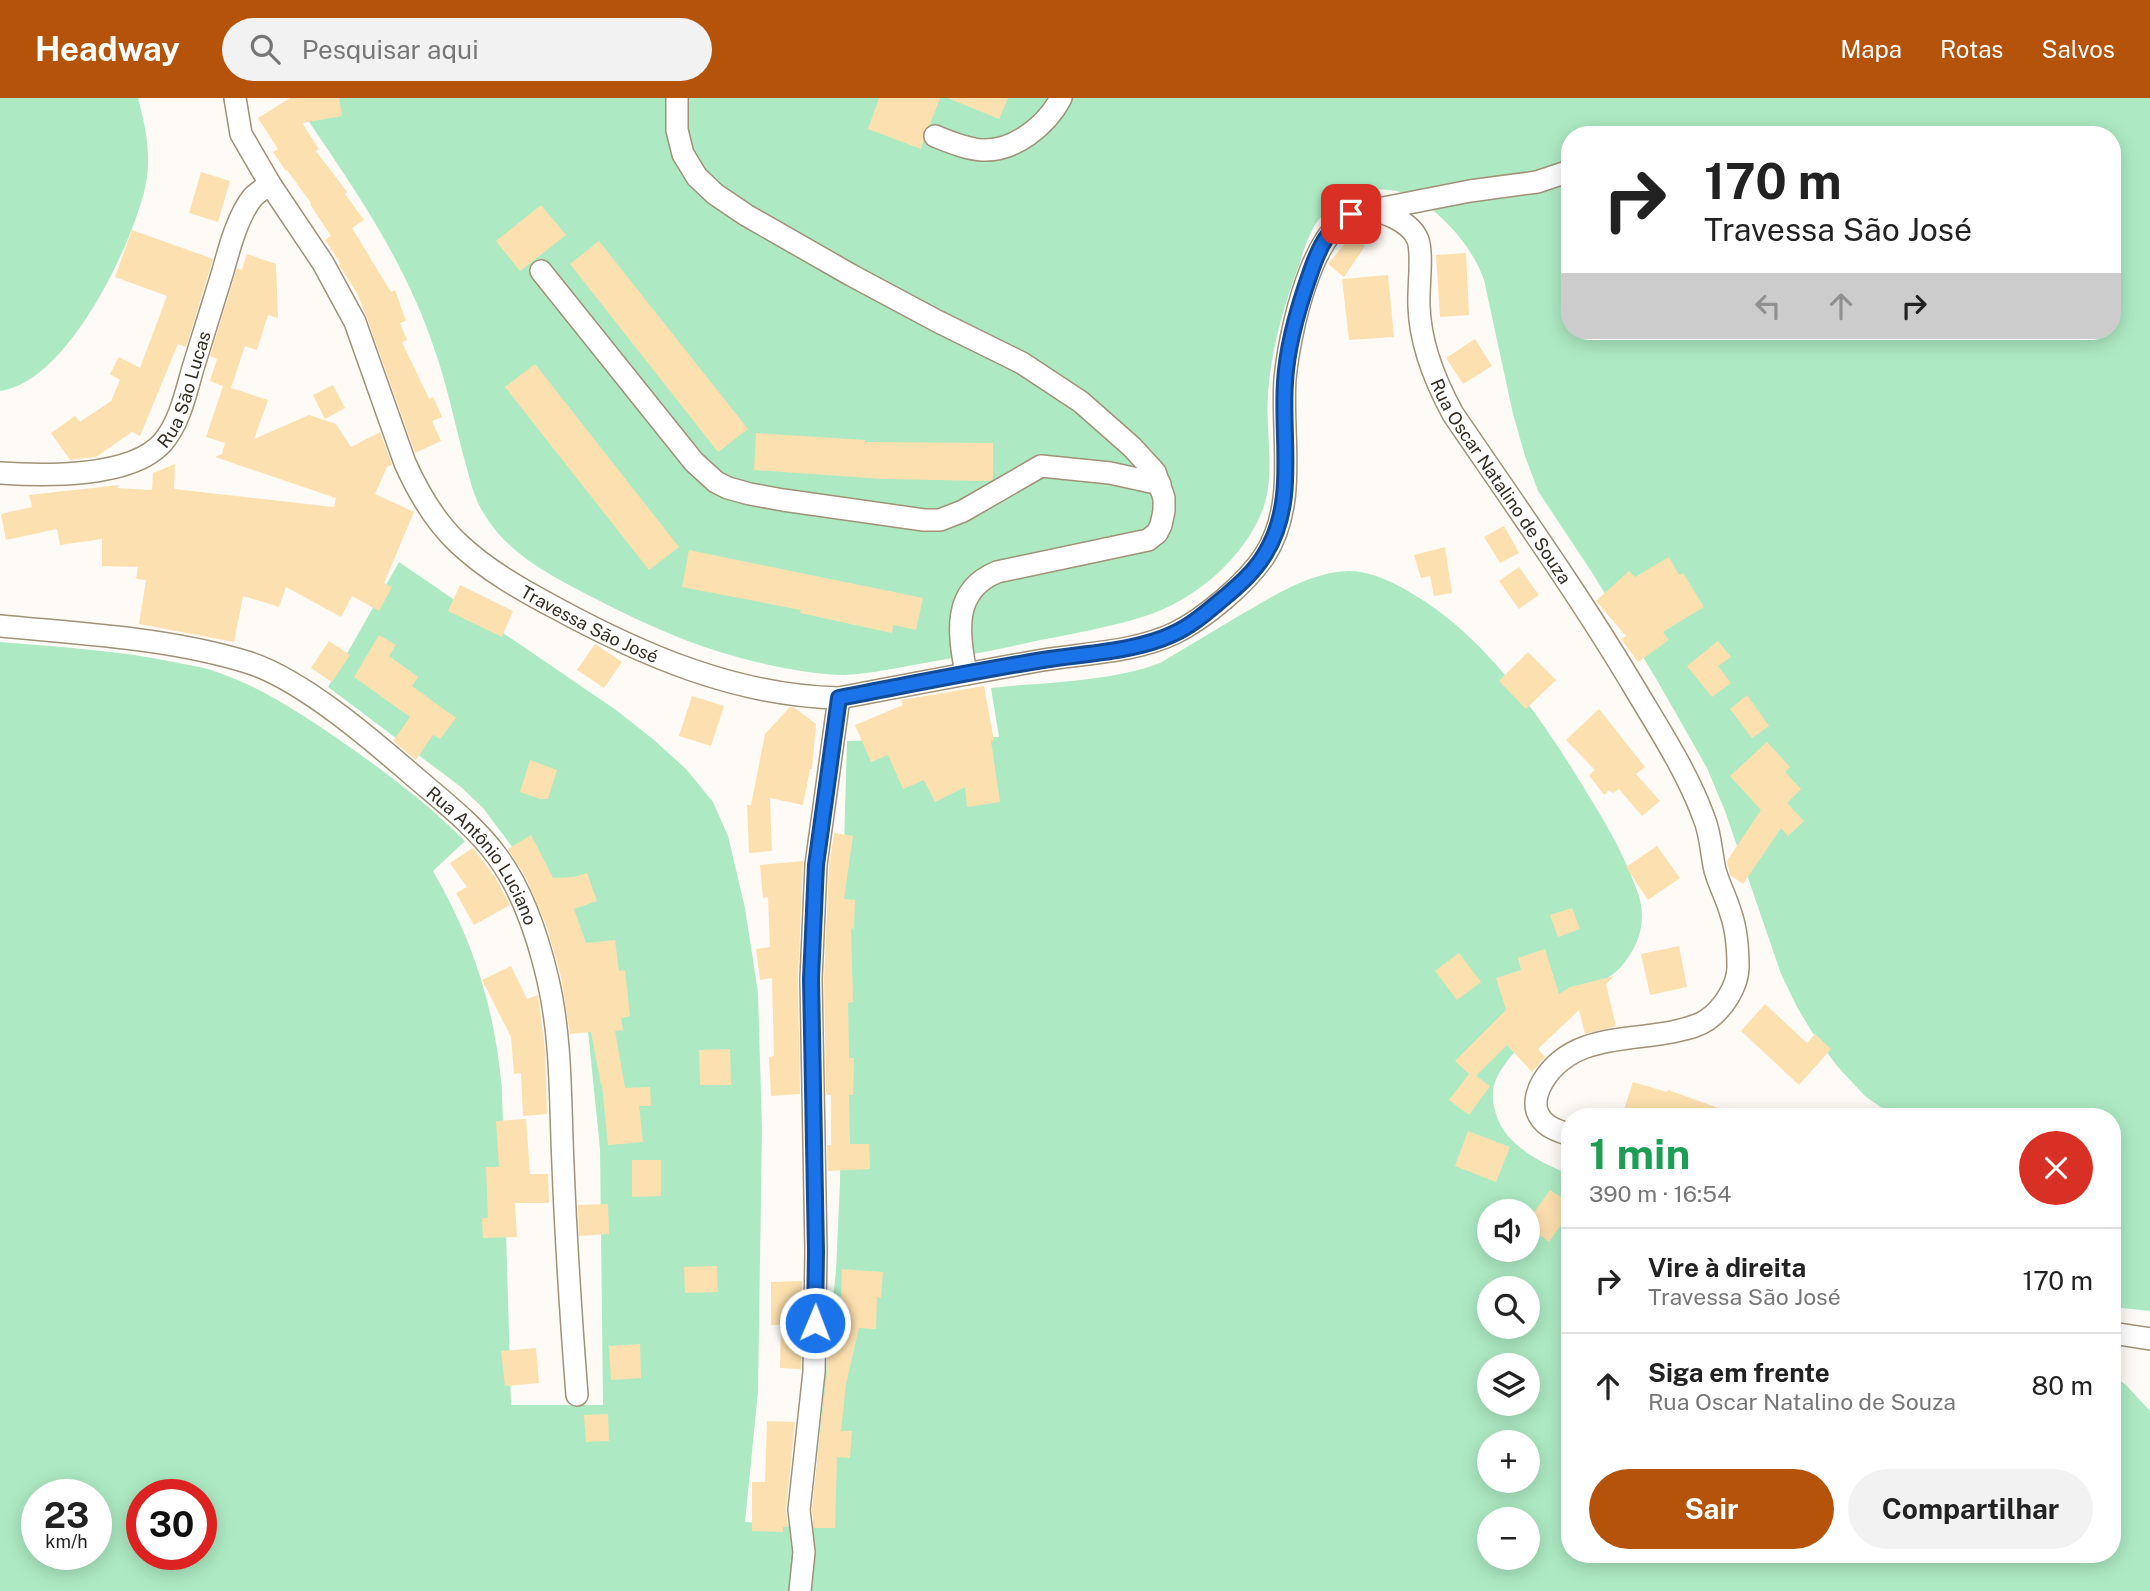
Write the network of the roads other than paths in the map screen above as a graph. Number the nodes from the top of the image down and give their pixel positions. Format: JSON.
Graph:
{"nodes":[{"id":1,"x":235,"y":98,"type":"edge"},
{"id":2,"x":677,"y":98,"type":"edge"},
{"id":3,"x":1061,"y":98,"type":"edge"},
{"id":4,"x":934,"y":136,"type":"dead end"},
{"id":5,"x":1561,"y":174,"type":"edge"},
{"id":6,"x":270,"y":184,"type":"junction"},
{"id":7,"x":1371,"y":211,"type":"junction"},
{"id":8,"x":541,"y":271,"type":"dead end"},
{"id":9,"x":0,"y":473,"type":"edge"},
{"id":10,"x":1160,"y":484,"type":"junction"},
{"id":11,"x":0,"y":626,"type":"edge"},
{"id":12,"x":966,"y":674,"type":"junction"},
{"id":13,"x":839,"y":698,"type":"junction"},
{"id":14,"x":1561,"y":1131,"type":"edge"},
{"id":15,"x":2121,"y":1334,"type":"edge"},
{"id":16,"x":2150,"y":1339,"type":"edge"},
{"id":17,"x":577,"y":1395,"type":"dead end"},
{"id":18,"x":800,"y":1591,"type":"edge"}],
"edges":[{"from":1,"to":6,"type":"street","name":"Travessa São José"},
{"from":2,"to":10,"type":"street"},
{"from":3,"to":4,"type":"street"},
{"from":5,"to":7,"type":"street"},
{"from":6,"to":9,"type":"street","name":"Rua São Lucas"},
{"from":6,"to":13,"type":"street","name":"Travessa São José"},
{"from":7,"to":12,"type":"street","name":"Travessa São José"},
{"from":7,"to":14,"type":"street","name":"Rua Oscar Natalino de Souza"},
{"from":8,"to":10,"type":"street"},
{"from":10,"to":12,"type":"street"},
{"from":11,"to":17,"type":"street","name":"Rua Antônio Luciano"},
{"from":12,"to":13,"type":"street","name":"Travessa São José"},
{"from":13,"to":18,"type":"street"},
{"from":15,"to":16,"type":"street"}]}
